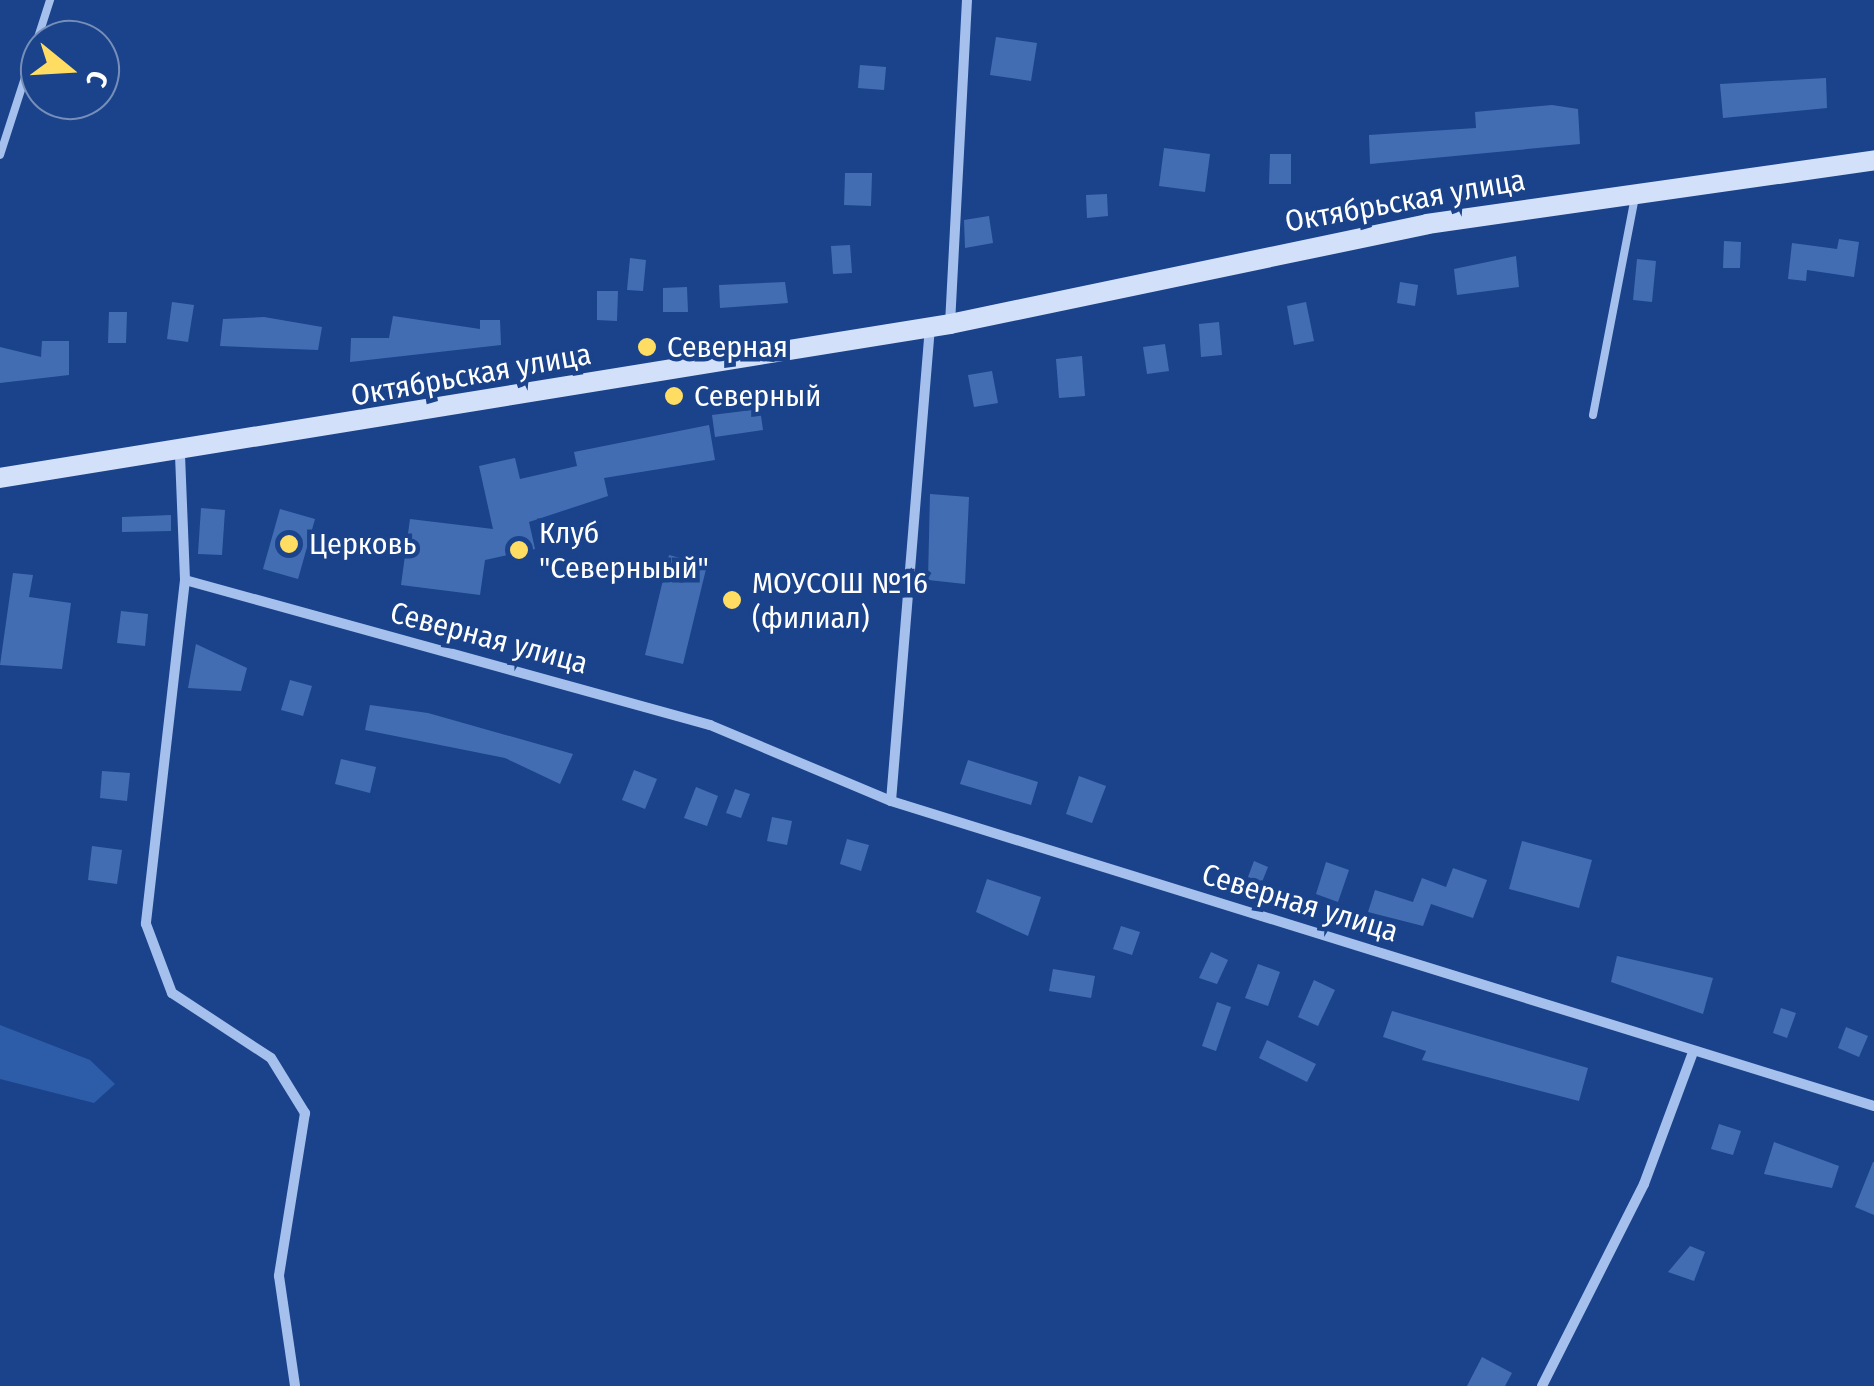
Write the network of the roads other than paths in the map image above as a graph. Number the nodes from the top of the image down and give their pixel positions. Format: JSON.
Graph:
{"nodes":[{"id":1,"x":50,"y":0,"type":"edge"},
{"id":2,"x":968,"y":0,"type":"edge"},
{"id":3,"x":0,"y":154,"type":"edge"},
{"id":4,"x":1874,"y":160,"type":"edge"},
{"id":5,"x":1636,"y":192,"type":"junction"},
{"id":6,"x":940,"y":326,"type":"junction"},
{"id":7,"x":1593,"y":415,"type":"dead end"},
{"id":8,"x":180,"y":455,"type":"junction"},
{"id":9,"x":0,"y":478,"type":"edge"},
{"id":10,"x":185,"y":580,"type":"junction"},
{"id":11,"x":891,"y":801,"type":"junction"},
{"id":12,"x":1693,"y":1052,"type":"junction"},
{"id":13,"x":1874,"y":1106,"type":"edge"},
{"id":14,"x":295,"y":1386,"type":"edge"},
{"id":15,"x":1542,"y":1386,"type":"edge"}],
"edges":[{"from":1,"to":3,"type":"lane"},
{"from":2,"to":6,"type":"street"},
{"from":4,"to":5,"type":"street","name":"Октябрьская улица"},
{"from":5,"to":6,"type":"street","name":"Октябрьская улица"},
{"from":5,"to":7,"type":"lane"},
{"from":6,"to":8,"type":"street","name":"Октябрьская улица"},
{"from":6,"to":11,"type":"street"},
{"from":8,"to":9,"type":"street","name":"Октябрьская улица"},
{"from":8,"to":10,"type":"street"},
{"from":10,"to":11,"type":"street","name":"Северная улица"},
{"from":10,"to":14,"type":"street"},
{"from":11,"to":12,"type":"street","name":"Северная улица"},
{"from":12,"to":13,"type":"street","name":"Северная улица"},
{"from":12,"to":15,"type":"street"}]}
